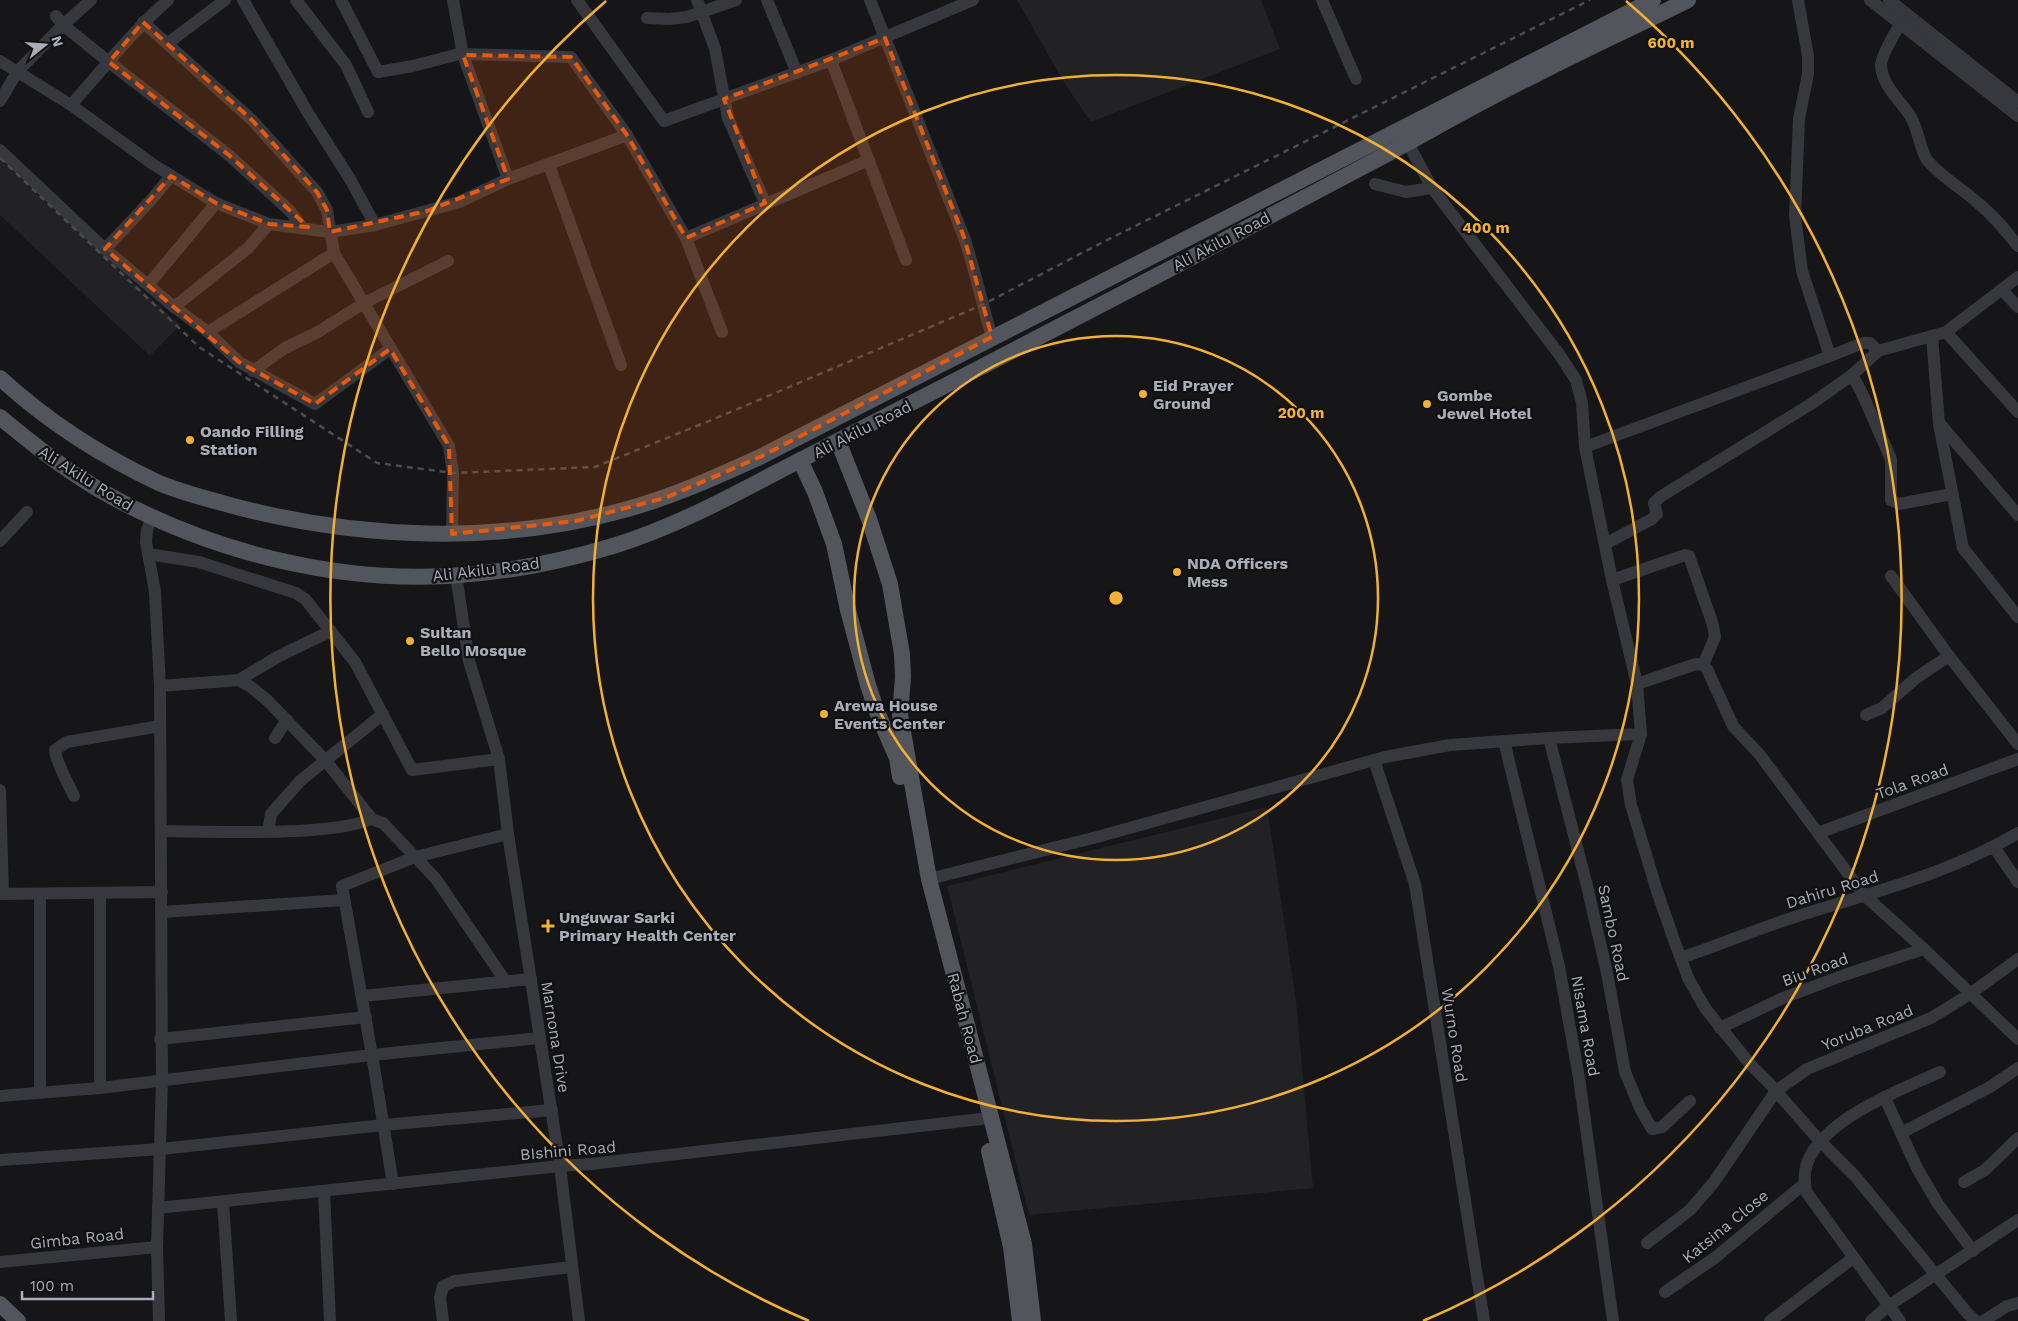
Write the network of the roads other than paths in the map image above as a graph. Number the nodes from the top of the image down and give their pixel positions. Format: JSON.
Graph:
{"nodes":[{"id":1,"x":91,"y":0,"type":"edge"},
{"id":2,"x":168,"y":0,"type":"edge"},
{"id":3,"x":225,"y":0,"type":"edge"},
{"id":4,"x":243,"y":0,"type":"edge"},
{"id":5,"x":296,"y":0,"type":"edge"},
{"id":6,"x":341,"y":0,"type":"edge"},
{"id":7,"x":453,"y":0,"type":"edge"},
{"id":8,"x":576,"y":0,"type":"edge"},
{"id":9,"x":736,"y":0,"type":"edge"},
{"id":10,"x":767,"y":0,"type":"edge"},
{"id":11,"x":870,"y":0,"type":"edge"},
{"id":12,"x":972,"y":0,"type":"edge"},
{"id":13,"x":1322,"y":0,"type":"edge"},
{"id":14,"x":1653,"y":0,"type":"edge"},
{"id":15,"x":1688,"y":0,"type":"edge"},
{"id":16,"x":1798,"y":0,"type":"edge"},
{"id":17,"x":1870,"y":0,"type":"edge"},
{"id":18,"x":1889,"y":0,"type":"edge"},
{"id":19,"x":699,"y":5,"type":"edge"},
{"id":20,"x":648,"y":18,"type":"dead end"},
{"id":21,"x":60,"y":20,"type":"junction"},
{"id":22,"x":143,"y":22,"type":"junction"},
{"id":23,"x":1900,"y":24,"type":"junction"},
{"id":24,"x":1594,"y":37,"type":"junction"},
{"id":25,"x":885,"y":38,"type":"junction"},
{"id":26,"x":168,"y":43,"type":"junction"},
{"id":27,"x":463,"y":55,"type":"junction"},
{"id":28,"x":831,"y":60,"type":"junction"},
{"id":29,"x":0,"y":61,"type":"edge"},
{"id":30,"x":109,"y":62,"type":"junction"},
{"id":31,"x":16,"y":72,"type":"junction"},
{"id":32,"x":797,"y":73,"type":"junction"},
{"id":33,"x":1356,"y":79,"type":"dead end"},
{"id":34,"x":724,"y":99,"type":"junction"},
{"id":35,"x":0,"y":101,"type":"edge"},
{"id":36,"x":2018,"y":102,"type":"edge"},
{"id":37,"x":72,"y":105,"type":"junction"},
{"id":38,"x":368,"y":112,"type":"dead end"},
{"id":39,"x":2018,"y":116,"type":"edge"},
{"id":40,"x":627,"y":136,"type":"junction"},
{"id":41,"x":1408,"y":143,"type":"junction"},
{"id":42,"x":0,"y":150,"type":"edge"},
{"id":43,"x":869,"y":160,"type":"junction"},
{"id":44,"x":549,"y":165,"type":"junction"},
{"id":45,"x":171,"y":176,"type":"junction"},
{"id":46,"x":508,"y":179,"type":"junction"},
{"id":47,"x":1375,"y":184,"type":"dead end"},
{"id":48,"x":1432,"y":188,"type":"junction"},
{"id":49,"x":216,"y":203,"type":"junction"},
{"id":50,"x":765,"y":203,"type":"junction"},
{"id":51,"x":269,"y":224,"type":"junction"},
{"id":52,"x":374,"y":224,"type":"junction"},
{"id":53,"x":302,"y":227,"type":"junction"},
{"id":54,"x":330,"y":232,"type":"junction"},
{"id":55,"x":686,"y":238,"type":"junction"},
{"id":56,"x":2018,"y":246,"type":"edge"},
{"id":57,"x":105,"y":249,"type":"junction"},
{"id":58,"x":334,"y":253,"type":"junction"},
{"id":59,"x":906,"y":260,"type":"dead end"},
{"id":60,"x":448,"y":261,"type":"dead end"},
{"id":61,"x":2018,"y":277,"type":"edge"},
{"id":62,"x":148,"y":285,"type":"junction"},
{"id":63,"x":2002,"y":290,"type":"junction"},
{"id":64,"x":364,"y":303,"type":"junction"},
{"id":65,"x":174,"y":307,"type":"junction"},
{"id":66,"x":2018,"y":307,"type":"edge"},
{"id":67,"x":208,"y":332,"type":"junction"},
{"id":68,"x":722,"y":332,"type":"dead end"},
{"id":69,"x":1946,"y":332,"type":"junction"},
{"id":70,"x":1932,"y":336,"type":"junction"},
{"id":71,"x":992,"y":337,"type":"junction"},
{"id":72,"x":390,"y":349,"type":"junction"},
{"id":73,"x":1878,"y":351,"type":"junction"},
{"id":74,"x":1830,"y":356,"type":"junction"},
{"id":75,"x":621,"y":365,"type":"dead end"},
{"id":76,"x":253,"y":371,"type":"junction"},
{"id":77,"x":1852,"y":375,"type":"junction"},
{"id":78,"x":0,"y":378,"type":"edge"},
{"id":79,"x":2018,"y":412,"type":"edge"},
{"id":80,"x":0,"y":417,"type":"edge"},
{"id":81,"x":1939,"y":424,"type":"junction"},
{"id":82,"x":838,"y":441,"type":"junction"},
{"id":83,"x":1586,"y":447,"type":"junction"},
{"id":84,"x":800,"y":460,"type":"junction"},
{"id":85,"x":1952,"y":494,"type":"junction"},
{"id":86,"x":27,"y":512,"type":"dead end"},
{"id":87,"x":2018,"y":515,"type":"edge"},
{"id":88,"x":152,"y":517,"type":"junction"},
{"id":89,"x":452,"y":534,"type":"junction"},
{"id":90,"x":0,"y":541,"type":"edge"},
{"id":91,"x":1605,"y":544,"type":"junction"},
{"id":92,"x":148,"y":554,"type":"junction"},
{"id":93,"x":456,"y":575,"type":"junction"},
{"id":94,"x":1891,"y":576,"type":"dead end"},
{"id":95,"x":1612,"y":580,"type":"junction"},
{"id":96,"x":2018,"y":617,"type":"edge"},
{"id":97,"x":330,"y":631,"type":"junction"},
{"id":98,"x":1949,"y":656,"type":"junction"},
{"id":99,"x":1703,"y":665,"type":"junction"},
{"id":100,"x":238,"y":680,"type":"junction"},
{"id":101,"x":1637,"y":684,"type":"junction"},
{"id":102,"x":160,"y":686,"type":"junction"},
{"id":103,"x":383,"y":714,"type":"junction"},
{"id":104,"x":1866,"y":715,"type":"dead end"},
{"id":105,"x":287,"y":720,"type":"junction"},
{"id":106,"x":160,"y":726,"type":"junction"},
{"id":107,"x":1641,"y":734,"type":"junction"},
{"id":108,"x":275,"y":738,"type":"dead end"},
{"id":109,"x":1549,"y":738,"type":"junction"},
{"id":110,"x":1504,"y":741,"type":"junction"},
{"id":111,"x":2018,"y":744,"type":"edge"},
{"id":112,"x":499,"y":759,"type":"junction"},
{"id":113,"x":2018,"y":759,"type":"edge"},
{"id":114,"x":325,"y":760,"type":"junction"},
{"id":115,"x":1374,"y":760,"type":"junction"},
{"id":116,"x":0,"y":790,"type":"edge"},
{"id":117,"x":74,"y":796,"type":"dead end"},
{"id":118,"x":372,"y":819,"type":"junction"},
{"id":119,"x":162,"y":831,"type":"junction"},
{"id":120,"x":268,"y":832,"type":"junction"},
{"id":121,"x":1818,"y":833,"type":"junction"},
{"id":122,"x":2018,"y":833,"type":"edge"},
{"id":123,"x":508,"y":834,"type":"junction"},
{"id":124,"x":1992,"y":849,"type":"junction"},
{"id":125,"x":415,"y":857,"type":"junction"},
{"id":126,"x":929,"y":879,"type":"junction"},
{"id":127,"x":2018,"y":882,"type":"edge"},
{"id":128,"x":162,"y":892,"type":"junction"},
{"id":129,"x":100,"y":893,"type":"junction"},
{"id":130,"x":2,"y":894,"type":"edge"},
{"id":131,"x":40,"y":894,"type":"junction"},
{"id":132,"x":1864,"y":895,"type":"junction"},
{"id":133,"x":344,"y":900,"type":"junction"},
{"id":134,"x":162,"y":912,"type":"junction"},
{"id":135,"x":1924,"y":949,"type":"junction"},
{"id":136,"x":1681,"y":958,"type":"junction"},
{"id":137,"x":2018,"y":959,"type":"edge"},
{"id":138,"x":530,"y":979,"type":"junction"},
{"id":139,"x":506,"y":982,"type":"junction"},
{"id":140,"x":1970,"y":994,"type":"junction"},
{"id":141,"x":362,"y":996,"type":"junction"},
{"id":142,"x":366,"y":1017,"type":"junction"},
{"id":143,"x":1720,"y":1028,"type":"junction"},
{"id":144,"x":540,"y":1038,"type":"junction"},
{"id":145,"x":160,"y":1039,"type":"junction"},
{"id":146,"x":2018,"y":1039,"type":"edge"},
{"id":147,"x":372,"y":1055,"type":"junction"},
{"id":148,"x":2018,"y":1068,"type":"edge"},
{"id":149,"x":1940,"y":1072,"type":"dead end"},
{"id":150,"x":162,"y":1080,"type":"junction"},
{"id":151,"x":100,"y":1088,"type":"junction"},
{"id":152,"x":1776,"y":1091,"type":"junction"},
{"id":153,"x":40,"y":1093,"type":"junction"},
{"id":154,"x":0,"y":1096,"type":"edge"},
{"id":155,"x":1885,"y":1098,"type":"junction"},
{"id":156,"x":1690,"y":1101,"type":"dead end"},
{"id":157,"x":552,"y":1110,"type":"junction"},
{"id":158,"x":981,"y":1119,"type":"junction"},
{"id":159,"x":383,"y":1125,"type":"junction"},
{"id":160,"x":1901,"y":1133,"type":"junction"},
{"id":161,"x":2018,"y":1138,"type":"edge"},
{"id":162,"x":1820,"y":1140,"type":"junction"},
{"id":163,"x":160,"y":1149,"type":"junction"},
{"id":164,"x":0,"y":1160,"type":"edge"},
{"id":165,"x":560,"y":1166,"type":"junction"},
{"id":166,"x":1964,"y":1182,"type":"dead end"},
{"id":167,"x":393,"y":1184,"type":"junction"},
{"id":168,"x":1804,"y":1184,"type":"junction"},
{"id":169,"x":324,"y":1191,"type":"junction"},
{"id":170,"x":223,"y":1202,"type":"junction"},
{"id":171,"x":158,"y":1208,"type":"junction"},
{"id":172,"x":2018,"y":1220,"type":"edge"},
{"id":173,"x":1647,"y":1243,"type":"dead end"},
{"id":174,"x":157,"y":1246,"type":"junction"},
{"id":175,"x":1974,"y":1251,"type":"junction"},
{"id":176,"x":1854,"y":1258,"type":"junction"},
{"id":177,"x":0,"y":1262,"type":"edge"},
{"id":178,"x":571,"y":1268,"type":"junction"},
{"id":179,"x":1936,"y":1275,"type":"junction"},
{"id":180,"x":1665,"y":1292,"type":"dead end"},
{"id":181,"x":2018,"y":1303,"type":"edge"},
{"id":182,"x":0,"y":1304,"type":"edge"},
{"id":183,"x":1888,"y":1306,"type":"junction"},
{"id":184,"x":18,"y":1321,"type":"edge"},
{"id":185,"x":160,"y":1321,"type":"edge"},
{"id":186,"x":231,"y":1321,"type":"edge"},
{"id":187,"x":330,"y":1321,"type":"edge"},
{"id":188,"x":443,"y":1321,"type":"edge"},
{"id":189,"x":578,"y":1321,"type":"edge"},
{"id":190,"x":1020,"y":1321,"type":"edge"},
{"id":191,"x":1033,"y":1321,"type":"edge"},
{"id":192,"x":1484,"y":1321,"type":"edge"},
{"id":193,"x":1613,"y":1321,"type":"edge"},
{"id":194,"x":1770,"y":1321,"type":"edge"},
{"id":195,"x":1871,"y":1321,"type":"edge"},
{"id":196,"x":1900,"y":1321,"type":"edge"},
{"id":197,"x":1976,"y":1321,"type":"edge"},
{"id":198,"x":1983,"y":1321,"type":"edge"}],
"edges":[{"from":1,"to":21,"type":"street"},
{"from":2,"to":22,"type":"street"},
{"from":3,"to":26,"type":"street"},
{"from":4,"to":52,"type":"street"},
{"from":5,"to":38,"type":"street"},
{"from":6,"to":27,"type":"street"},
{"from":7,"to":27,"type":"street"},
{"from":8,"to":34,"type":"street"},
{"from":9,"to":19,"type":"street"},
{"from":10,"to":32,"type":"street"},
{"from":11,"to":25,"type":"street"},
{"from":12,"to":25,"type":"street"},
{"from":13,"to":33,"type":"street"},
{"from":14,"to":24,"type":"main road","name":"Ali Akilu Road"},
{"from":15,"to":24,"type":"main road","name":"Ali Akilu Road"},
{"from":16,"to":74,"type":"street"},
{"from":17,"to":23,"type":"street"},
{"from":18,"to":36,"type":"street"},
{"from":19,"to":20,"type":"street"},
{"from":19,"to":34,"type":"street"},
{"from":21,"to":30,"type":"street"},
{"from":21,"to":31,"type":"street"},
{"from":22,"to":26,"type":"street"},
{"from":22,"to":30,"type":"street"},
{"from":23,"to":39,"type":"street"},
{"from":23,"to":56,"type":"street"},
{"from":24,"to":41,"type":"main road","name":"Ali Akilu Road"},
{"from":24,"to":71,"type":"main road","name":"Ali Akilu Road"},
{"from":25,"to":28,"type":"street"},
{"from":25,"to":71,"type":"street"},
{"from":26,"to":54,"type":"street"},
{"from":27,"to":40,"type":"street"},
{"from":27,"to":46,"type":"street"},
{"from":28,"to":32,"type":"street"},
{"from":28,"to":43,"type":"street"},
{"from":29,"to":31,"type":"street"},
{"from":30,"to":37,"type":"street"},
{"from":30,"to":53,"type":"street"},
{"from":31,"to":35,"type":"street"},
{"from":31,"to":37,"type":"street"},
{"from":32,"to":34,"type":"street"},
{"from":34,"to":50,"type":"street"},
{"from":37,"to":45,"type":"street"},
{"from":40,"to":44,"type":"street"},
{"from":40,"to":55,"type":"street"},
{"from":41,"to":48,"type":"street"},
{"from":41,"to":82,"type":"main road","name":"Ali Akilu Road"},
{"from":42,"to":57,"type":"street"},
{"from":43,"to":50,"type":"street"},
{"from":43,"to":59,"type":"street"},
{"from":44,"to":46,"type":"street"},
{"from":44,"to":75,"type":"street"},
{"from":45,"to":49,"type":"street"},
{"from":45,"to":57,"type":"street"},
{"from":46,"to":52,"type":"street"},
{"from":47,"to":48,"type":"street"},
{"from":48,"to":83,"type":"street"},
{"from":49,"to":51,"type":"street"},
{"from":49,"to":62,"type":"street"},
{"from":50,"to":55,"type":"street"},
{"from":51,"to":53,"type":"street"},
{"from":51,"to":65,"type":"street"},
{"from":52,"to":54,"type":"street"},
{"from":53,"to":54,"type":"street"},
{"from":54,"to":58,"type":"street"},
{"from":55,"to":68,"type":"street"},
{"from":57,"to":62,"type":"street"},
{"from":58,"to":64,"type":"street"},
{"from":58,"to":67,"type":"street"},
{"from":60,"to":64,"type":"street"},
{"from":61,"to":63,"type":"street"},
{"from":62,"to":65,"type":"street"},
{"from":63,"to":66,"type":"street"},
{"from":63,"to":69,"type":"street"},
{"from":64,"to":72,"type":"street"},
{"from":64,"to":76,"type":"street"},
{"from":65,"to":67,"type":"street"},
{"from":67,"to":76,"type":"street"},
{"from":69,"to":70,"type":"street"},
{"from":69,"to":79,"type":"street"},
{"from":70,"to":73,"type":"street"},
{"from":70,"to":81,"type":"street"},
{"from":71,"to":89,"type":"main road","name":"Ali Akilu Road"},
{"from":72,"to":76,"type":"street"},
{"from":72,"to":89,"type":"street"},
{"from":73,"to":74,"type":"street"},
{"from":73,"to":77,"type":"street"},
{"from":74,"to":83,"type":"street"},
{"from":77,"to":85,"type":"street"},
{"from":77,"to":91,"type":"street"},
{"from":78,"to":89,"type":"main road","name":"Ali Akilu Road"},
{"from":80,"to":88,"type":"main road","name":"Ali Akilu Road"},
{"from":81,"to":85,"type":"street"},
{"from":81,"to":87,"type":"street"},
{"from":82,"to":84,"type":"main road","name":"Ali Akilu Road"},
{"from":82,"to":126,"type":"main road","name":"Rabah Road"},
{"from":83,"to":91,"type":"street"},
{"from":84,"to":93,"type":"main road","name":"Ali Akilu Road"},
{"from":84,"to":158,"type":"main road","name":"Rabah Road"},
{"from":85,"to":96,"type":"street"},
{"from":86,"to":90,"type":"street"},
{"from":88,"to":92,"type":"street"},
{"from":88,"to":93,"type":"main road","name":"Ali Akilu Road"},
{"from":91,"to":95,"type":"street"},
{"from":92,"to":97,"type":"street"},
{"from":92,"to":102,"type":"street"},
{"from":93,"to":112,"type":"street","name":"Marnona Drive"},
{"from":94,"to":98,"type":"street"},
{"from":95,"to":99,"type":"street"},
{"from":95,"to":101,"type":"street"},
{"from":97,"to":100,"type":"street"},
{"from":97,"to":103,"type":"street"},
{"from":98,"to":104,"type":"street"},
{"from":98,"to":111,"type":"street"},
{"from":99,"to":101,"type":"street"},
{"from":99,"to":121,"type":"street"},
{"from":100,"to":102,"type":"street"},
{"from":100,"to":105,"type":"street"},
{"from":101,"to":107,"type":"street"},
{"from":102,"to":106,"type":"street"},
{"from":103,"to":112,"type":"street"},
{"from":103,"to":114,"type":"street"},
{"from":105,"to":108,"type":"street"},
{"from":105,"to":114,"type":"street"},
{"from":106,"to":117,"type":"street"},
{"from":106,"to":119,"type":"street"},
{"from":107,"to":109,"type":"street"},
{"from":107,"to":136,"type":"street"},
{"from":109,"to":110,"type":"street"},
{"from":109,"to":156,"type":"street","name":"Sambo Road"},
{"from":110,"to":115,"type":"street"},
{"from":110,"to":193,"type":"street","name":"Nisama Road"},
{"from":112,"to":123,"type":"street","name":"Marnona Drive"},
{"from":113,"to":121,"type":"street","name":"Tola Road"},
{"from":114,"to":118,"type":"street"},
{"from":114,"to":120,"type":"street"},
{"from":115,"to":126,"type":"street"},
{"from":115,"to":192,"type":"street","name":"Wurno Road"},
{"from":116,"to":130,"type":"street"},
{"from":118,"to":120,"type":"street"},
{"from":118,"to":125,"type":"street"},
{"from":119,"to":120,"type":"street"},
{"from":119,"to":128,"type":"street"},
{"from":121,"to":132,"type":"street"},
{"from":122,"to":124,"type":"street","name":"Dahiru Road"},
{"from":123,"to":125,"type":"street"},
{"from":123,"to":138,"type":"street","name":"Marnona Drive"},
{"from":124,"to":127,"type":"street"},
{"from":124,"to":132,"type":"street","name":"Dahiru Road"},
{"from":125,"to":133,"type":"street"},
{"from":125,"to":139,"type":"street"},
{"from":126,"to":191,"type":"main road","name":"Rabah Road"},
{"from":128,"to":129,"type":"street"},
{"from":128,"to":134,"type":"street"},
{"from":129,"to":131,"type":"street"},
{"from":129,"to":151,"type":"street"},
{"from":130,"to":131,"type":"street"},
{"from":131,"to":153,"type":"street"},
{"from":132,"to":135,"type":"street"},
{"from":132,"to":136,"type":"street","name":"Dahiru Road"},
{"from":133,"to":134,"type":"street"},
{"from":133,"to":141,"type":"street"},
{"from":134,"to":145,"type":"street"},
{"from":135,"to":140,"type":"street"},
{"from":135,"to":143,"type":"street","name":"Biu Road"},
{"from":136,"to":143,"type":"street"},
{"from":137,"to":140,"type":"street","name":"Yoruba Road"},
{"from":138,"to":139,"type":"street"},
{"from":138,"to":144,"type":"street","name":"Marnona Drive"},
{"from":139,"to":141,"type":"street"},
{"from":140,"to":146,"type":"street"},
{"from":140,"to":152,"type":"street","name":"Yoruba Road"},
{"from":141,"to":142,"type":"street"},
{"from":142,"to":145,"type":"street"},
{"from":142,"to":147,"type":"street"},
{"from":143,"to":152,"type":"street"},
{"from":144,"to":147,"type":"street"},
{"from":144,"to":157,"type":"street","name":"Marnona Drive"},
{"from":145,"to":150,"type":"street"},
{"from":147,"to":150,"type":"street"},
{"from":147,"to":159,"type":"street"},
{"from":148,"to":160,"type":"street"},
{"from":149,"to":155,"type":"street"},
{"from":150,"to":151,"type":"street"},
{"from":150,"to":163,"type":"street"},
{"from":151,"to":153,"type":"street"},
{"from":152,"to":162,"type":"street"},
{"from":152,"to":173,"type":"street"},
{"from":153,"to":154,"type":"street"},
{"from":155,"to":160,"type":"street"},
{"from":155,"to":162,"type":"street"},
{"from":157,"to":159,"type":"street"},
{"from":157,"to":165,"type":"street","name":"Marnona Drive"},
{"from":158,"to":165,"type":"street","name":"BIshini Road"},
{"from":158,"to":190,"type":"main road","name":"Rabah Road"},
{"from":159,"to":163,"type":"street"},
{"from":159,"to":167,"type":"street"},
{"from":160,"to":175,"type":"street"},
{"from":161,"to":166,"type":"street"},
{"from":162,"to":168,"type":"street"},
{"from":162,"to":179,"type":"street"},
{"from":163,"to":164,"type":"street"},
{"from":163,"to":171,"type":"street"},
{"from":165,"to":167,"type":"street","name":"BIshini Road"},
{"from":165,"to":178,"type":"street","name":"Marnona Drive"},
{"from":167,"to":169,"type":"street","name":"BIshini Road"},
{"from":168,"to":176,"type":"street"},
{"from":168,"to":180,"type":"street","name":"Katsina Close"},
{"from":169,"to":170,"type":"street","name":"BIshini Road"},
{"from":169,"to":187,"type":"street"},
{"from":170,"to":171,"type":"street","name":"BIshini Road"},
{"from":170,"to":186,"type":"street"},
{"from":171,"to":174,"type":"street"},
{"from":172,"to":175,"type":"street"},
{"from":174,"to":177,"type":"street","name":"Gimba Road"},
{"from":174,"to":185,"type":"street"},
{"from":175,"to":179,"type":"street"},
{"from":176,"to":183,"type":"street"},
{"from":176,"to":194,"type":"street"},
{"from":178,"to":188,"type":"street"},
{"from":178,"to":189,"type":"street","name":"Marnona Drive"},
{"from":179,"to":183,"type":"street"},
{"from":179,"to":197,"type":"street"},
{"from":181,"to":198,"type":"street"},
{"from":182,"to":184,"type":"main road"},
{"from":183,"to":195,"type":"street"},
{"from":183,"to":196,"type":"street"}]}
